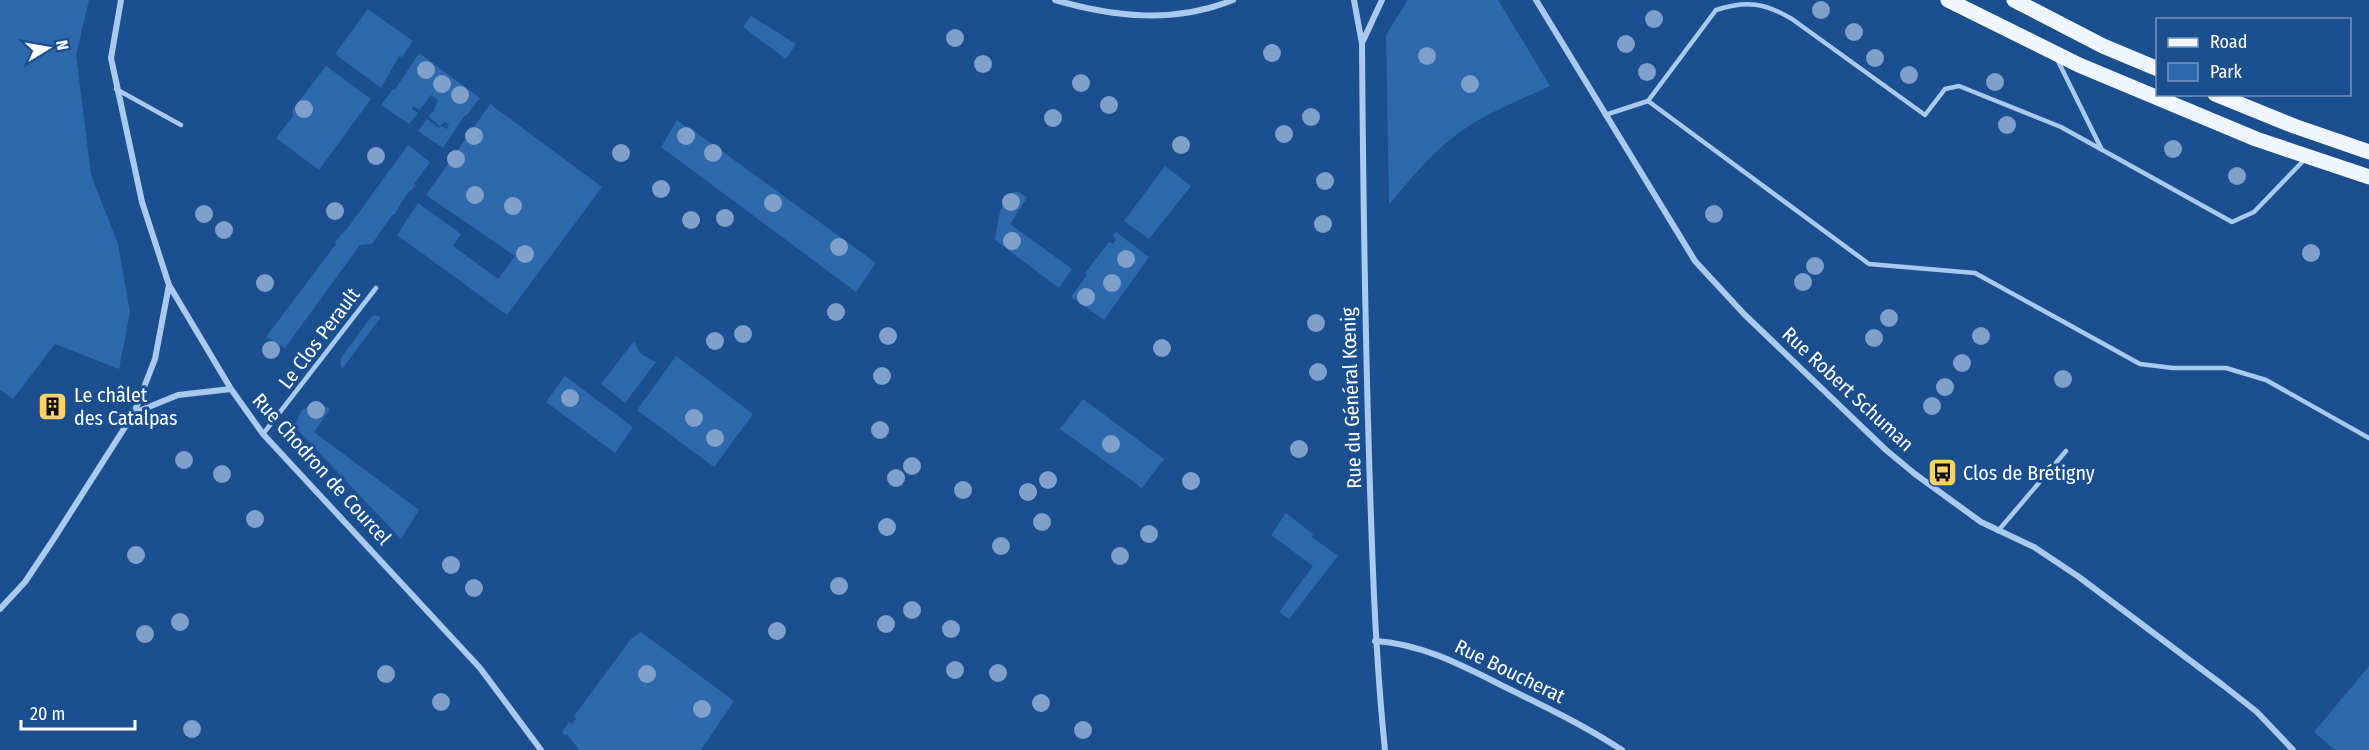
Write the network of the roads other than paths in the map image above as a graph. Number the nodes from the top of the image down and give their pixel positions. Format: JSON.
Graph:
{"nodes":[{"id":1,"x":121,"y":0,"type":"edge"},
{"id":2,"x":1055,"y":0,"type":"edge"},
{"id":3,"x":1233,"y":0,"type":"edge"},
{"id":4,"x":1354,"y":0,"type":"edge"},
{"id":5,"x":1382,"y":0,"type":"edge"},
{"id":6,"x":1536,"y":0,"type":"edge"},
{"id":7,"x":1948,"y":0,"type":"edge"},
{"id":8,"x":2014,"y":0,"type":"edge"},
{"id":9,"x":1362,"y":44,"type":"junction"},
{"id":10,"x":2054,"y":51,"type":"junction"},
{"id":11,"x":2156,"y":69,"type":"edge"},
{"id":12,"x":116,"y":89,"type":"junction"},
{"id":13,"x":2221,"y":96,"type":"edge"},
{"id":14,"x":1648,"y":101,"type":"junction"},
{"id":15,"x":1605,"y":115,"type":"junction"},
{"id":16,"x":181,"y":125,"type":"dead end"},
{"id":17,"x":2102,"y":150,"type":"junction"},
{"id":18,"x":2369,"y":152,"type":"edge"},
{"id":19,"x":2308,"y":156,"type":"junction"},
{"id":20,"x":2369,"y":177,"type":"edge"},
{"id":21,"x":169,"y":285,"type":"junction"},
{"id":22,"x":376,"y":288,"type":"dead end"},
{"id":23,"x":231,"y":389,"type":"junction"},
{"id":24,"x":134,"y":413,"type":"junction"},
{"id":25,"x":263,"y":434,"type":"junction"},
{"id":26,"x":2369,"y":438,"type":"edge"},
{"id":27,"x":2066,"y":451,"type":"dead end"},
{"id":28,"x":1998,"y":531,"type":"junction"},
{"id":29,"x":0,"y":609,"type":"edge"},
{"id":30,"x":1376,"y":641,"type":"junction"},
{"id":31,"x":541,"y":750,"type":"edge"},
{"id":32,"x":1385,"y":750,"type":"edge"},
{"id":33,"x":1622,"y":750,"type":"edge"},
{"id":34,"x":2293,"y":750,"type":"edge"}],
"edges":[{"from":1,"to":12,"type":"street","name":"Rue Chodron de Courcel"},
{"from":2,"to":3,"type":"street"},
{"from":4,"to":9,"type":"street","name":"Rue du Général Kœnig"},
{"from":5,"to":9,"type":"street","name":"Rue du Général Kœnig"},
{"from":6,"to":15,"type":"street","name":"Rue Robert Schuman"},
{"from":7,"to":10,"type":"main road"},
{"from":8,"to":11,"type":"main road"},
{"from":9,"to":30,"type":"street","name":"Rue du Général Kœnig"},
{"from":10,"to":17,"type":"lane"},
{"from":10,"to":19,"type":"main road"},
{"from":12,"to":16,"type":"lane"},
{"from":12,"to":21,"type":"street","name":"Rue Chodron de Courcel"},
{"from":13,"to":18,"type":"main road"},
{"from":14,"to":15,"type":"lane"},
{"from":14,"to":17,"type":"lane"},
{"from":14,"to":26,"type":"lane"},
{"from":15,"to":28,"type":"street","name":"Rue Robert Schuman"},
{"from":17,"to":19,"type":"lane"},
{"from":19,"to":20,"type":"main road"},
{"from":21,"to":23,"type":"street","name":"Rue Chodron de Courcel"},
{"from":21,"to":24,"type":"street"},
{"from":22,"to":25,"type":"lane","name":"Le Clos Perault"},
{"from":23,"to":24,"type":"street"},
{"from":23,"to":25,"type":"street","name":"Rue Chodron de Courcel"},
{"from":24,"to":29,"type":"street"},
{"from":25,"to":31,"type":"street","name":"Rue Chodron de Courcel"},
{"from":27,"to":28,"type":"lane"},
{"from":28,"to":34,"type":"street","name":"Rue Robert Schuman"},
{"from":30,"to":32,"type":"street","name":"Rue du Général Kœnig"},
{"from":30,"to":33,"type":"street","name":"Rue Boucherat"}]}
